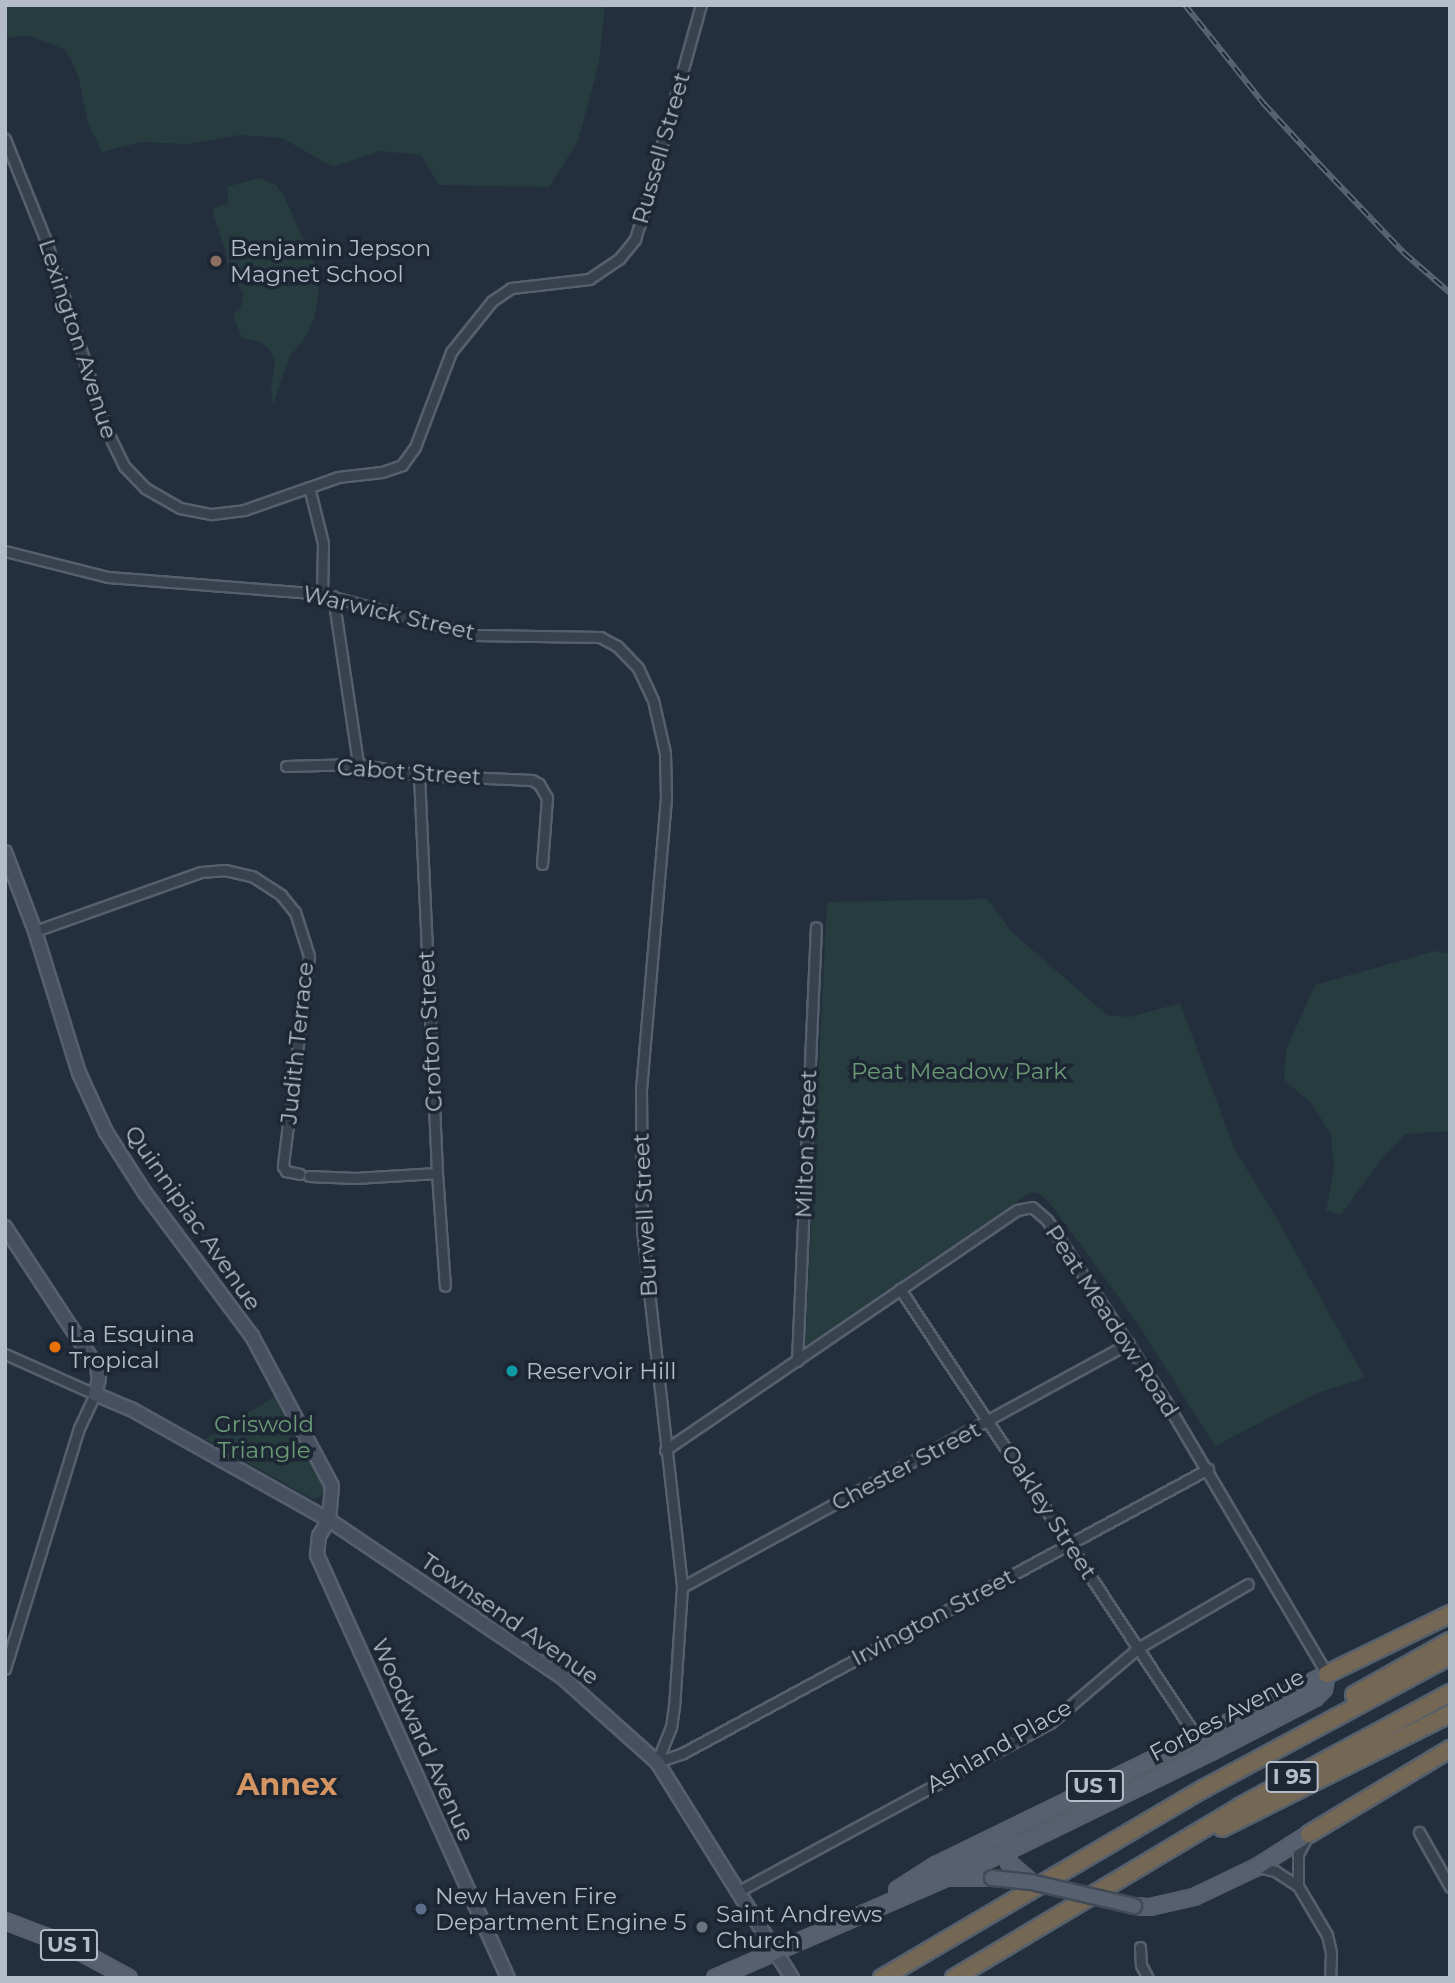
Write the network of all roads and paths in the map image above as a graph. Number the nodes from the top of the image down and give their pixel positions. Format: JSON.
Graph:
{"nodes":[{"id":1,"x":701,"y":5,"type":"edge"},
{"id":2,"x":5,"y":139,"type":"edge"},
{"id":3,"x":309,"y":488,"type":"junction"},
{"id":4,"x":5,"y":551,"type":"edge"},
{"id":5,"x":322,"y":594,"type":"junction"},
{"id":6,"x":333,"y":597,"type":"junction"},
{"id":7,"x":638,"y":668,"type":"joint"},
{"id":8,"x":358,"y":764,"type":"junction"},
{"id":9,"x":286,"y":766,"type":"dead end"},
{"id":10,"x":419,"y":775,"type":"junction"},
{"id":11,"x":5,"y":852,"type":"edge"},
{"id":12,"x":542,"y":864,"type":"dead end"},
{"id":13,"x":816,"y":927,"type":"dead end"},
{"id":14,"x":35,"y":931,"type":"junction"},
{"id":15,"x":437,"y":1173,"type":"junction"},
{"id":16,"x":5,"y":1227,"type":"edge"},
{"id":17,"x":446,"y":1286,"type":"dead end"},
{"id":18,"x":900,"y":1289,"type":"junction"},
{"id":19,"x":1129,"y":1343,"type":"junction"},
{"id":20,"x":5,"y":1354,"type":"edge"},
{"id":21,"x":796,"y":1361,"type":"junction"},
{"id":22,"x":95,"y":1394,"type":"junction"},
{"id":23,"x":988,"y":1421,"type":"junction"},
{"id":24,"x":665,"y":1450,"type":"junction"},
{"id":25,"x":1208,"y":1469,"type":"junction"},
{"id":26,"x":329,"y":1520,"type":"junction"},
{"id":27,"x":1070,"y":1544,"type":"junction"},
{"id":28,"x":1248,"y":1584,"type":"dead end"},
{"id":29,"x":682,"y":1587,"type":"junction"},
{"id":30,"x":1450,"y":1614,"type":"edge"},
{"id":31,"x":1450,"y":1641,"type":"edge"},
{"id":32,"x":1138,"y":1648,"type":"junction"},
{"id":33,"x":1450,"y":1656,"type":"edge"},
{"id":34,"x":6,"y":1665,"type":"edge"},
{"id":35,"x":1327,"y":1674,"type":"junction"},
{"id":36,"x":1450,"y":1693,"type":"edge"},
{"id":37,"x":1450,"y":1714,"type":"edge"},
{"id":38,"x":1196,"y":1736,"type":"junction"},
{"id":39,"x":1450,"y":1749,"type":"edge"},
{"id":40,"x":657,"y":1762,"type":"junction"},
{"id":41,"x":1237,"y":1770,"type":"junction"},
{"id":42,"x":1007,"y":1830,"type":"junction"},
{"id":43,"x":1419,"y":1832,"type":"dead end"},
{"id":44,"x":1309,"y":1834,"type":"junction"},
{"id":45,"x":1008,"y":1857,"type":"junction"},
{"id":46,"x":1137,"y":1867,"type":"junction"},
{"id":47,"x":1257,"y":1867,"type":"junction"},
{"id":48,"x":942,"y":1878,"type":"junction"},
{"id":49,"x":1031,"y":1882,"type":"junction"},
{"id":50,"x":1298,"y":1886,"type":"junction"},
{"id":51,"x":1450,"y":1887,"type":"edge"},
{"id":52,"x":738,"y":1891,"type":"junction"},
{"id":53,"x":870,"y":1909,"type":"junction"},
{"id":54,"x":5,"y":1921,"type":"edge"},
{"id":55,"x":1140,"y":1947,"type":"dead end"},
{"id":56,"x":776,"y":1953,"type":"junction"},
{"id":57,"x":129,"y":1978,"type":"edge"},
{"id":58,"x":508,"y":1978,"type":"edge"},
{"id":59,"x":715,"y":1978,"type":"edge"},
{"id":60,"x":792,"y":1978,"type":"edge"},
{"id":61,"x":882,"y":1978,"type":"edge"},
{"id":62,"x":954,"y":1978,"type":"edge"},
{"id":63,"x":1148,"y":1978,"type":"edge"},
{"id":64,"x":1330,"y":1978,"type":"edge"}],
"edges":[{"from":1,"to":3,"type":"street","name":"Russell Street"},
{"from":2,"to":3,"type":"street","name":"Lexington Avenue"},
{"from":3,"to":5,"type":"street"},
{"from":4,"to":5,"type":"street","name":"Warwick Street"},
{"from":5,"to":6,"type":"street","name":"Warwick Street"},
{"from":6,"to":7,"type":"street","name":"Warwick Street"},
{"from":6,"to":8,"type":"street"},
{"from":7,"to":24,"type":"street","name":"Burwell Street"},
{"from":8,"to":9,"type":"street","name":"Cabot Street"},
{"from":8,"to":10,"type":"street","name":"Cabot Street"},
{"from":10,"to":12,"type":"street","name":"Cabot Street"},
{"from":10,"to":15,"type":"street","name":"Crofton Street"},
{"from":11,"to":14,"type":"main road","name":"Quinnipiac Avenue"},
{"from":13,"to":21,"type":"street","name":"Milton Street"},
{"from":14,"to":15,"type":"street","name":"Judith Terrace"},
{"from":14,"to":26,"type":"main road","name":"Quinnipiac Avenue"},
{"from":15,"to":17,"type":"street","name":"Crofton Street"},
{"from":16,"to":22,"type":"main road"},
{"from":18,"to":19,"type":"street","name":"Peat Meadow Road"},
{"from":18,"to":21,"type":"street","name":"Peat Meadow Road"},
{"from":18,"to":23,"type":"street","name":"Oakley Street"},
{"from":19,"to":23,"type":"street","name":"Chester Street"},
{"from":19,"to":25,"type":"street","name":"Peat Meadow Road"},
{"from":20,"to":22,"type":"street"},
{"from":21,"to":24,"type":"street","name":"Peat Meadow Road"},
{"from":22,"to":26,"type":"main road","name":"Townsend Avenue"},
{"from":22,"to":34,"type":"street"},
{"from":23,"to":27,"type":"street","name":"Oakley Street"},
{"from":23,"to":29,"type":"street","name":"Chester Street"},
{"from":24,"to":29,"type":"street","name":"Burwell Street"},
{"from":25,"to":27,"type":"street","name":"Irvington Street"},
{"from":25,"to":35,"type":"street","name":"Peat Meadow Road"},
{"from":26,"to":40,"type":"main road","name":"Townsend Avenue"},
{"from":26,"to":58,"type":"main road","name":"Woodward Avenue"},
{"from":27,"to":32,"type":"street","name":"Oakley Street"},
{"from":27,"to":40,"type":"street","name":"Irvington Street"},
{"from":28,"to":32,"type":"street","name":"Ashland Place"},
{"from":29,"to":40,"type":"street","name":"Burwell Street"},
{"from":30,"to":35,"type":"highway","name":"Forbes Avenue","number":"US 1"},
{"from":31,"to":41,"type":"highway"},
{"from":32,"to":38,"type":"street","name":"Oakley Street"},
{"from":32,"to":52,"type":"street","name":"Ashland Place"},
{"from":33,"to":41,"type":"highway","number":"I 95"},
{"from":35,"to":38,"type":"main road","name":"Forbes Avenue","number":"US 1"},
{"from":35,"to":45,"type":"main road","name":"Forbes Avenue"},
{"from":36,"to":46,"type":"highway","number":"I 95"},
{"from":37,"to":46,"type":"highway"},
{"from":38,"to":42,"type":"main road","name":"Forbes Avenue","number":"US 1"},
{"from":39,"to":44,"type":"highway","number":"US 1"},
{"from":40,"to":52,"type":"main road","name":"Townsend Avenue"},
{"from":41,"to":61,"type":"highway","number":"I 95"},
{"from":42,"to":45,"type":"main road"},
{"from":42,"to":53,"type":"main road","name":"Forbes Avenue","number":"US 1"},
{"from":43,"to":51,"type":"street"},
{"from":44,"to":47,"type":"main road","number":"US 1"},
{"from":44,"to":50,"type":"street"},
{"from":45,"to":48,"type":"main road","name":"Forbes Avenue"},
{"from":45,"to":49,"type":"main road"},
{"from":46,"to":62,"type":"highway","number":"I 95"},
{"from":47,"to":49,"type":"main road","number":"US 1","bridge":true},
{"from":47,"to":50,"type":"street"},
{"from":48,"to":49,"type":"main road","number":"US 1","bridge":true},
{"from":48,"to":53,"type":"main road","name":"Forbes Avenue","number":"US 1"},
{"from":50,"to":64,"type":"street"},
{"from":52,"to":56,"type":"main road","name":"Townsend Avenue"},
{"from":53,"to":56,"type":"main road","name":"Forbes Avenue","number":"US 1"},
{"from":54,"to":57,"type":"main road","number":"US 1"},
{"from":55,"to":63,"type":"street"},
{"from":56,"to":59,"type":"main road","name":"Forbes Avenue","number":"US 1"},
{"from":56,"to":60,"type":"main road","name":"Townsend Avenue"}]}
